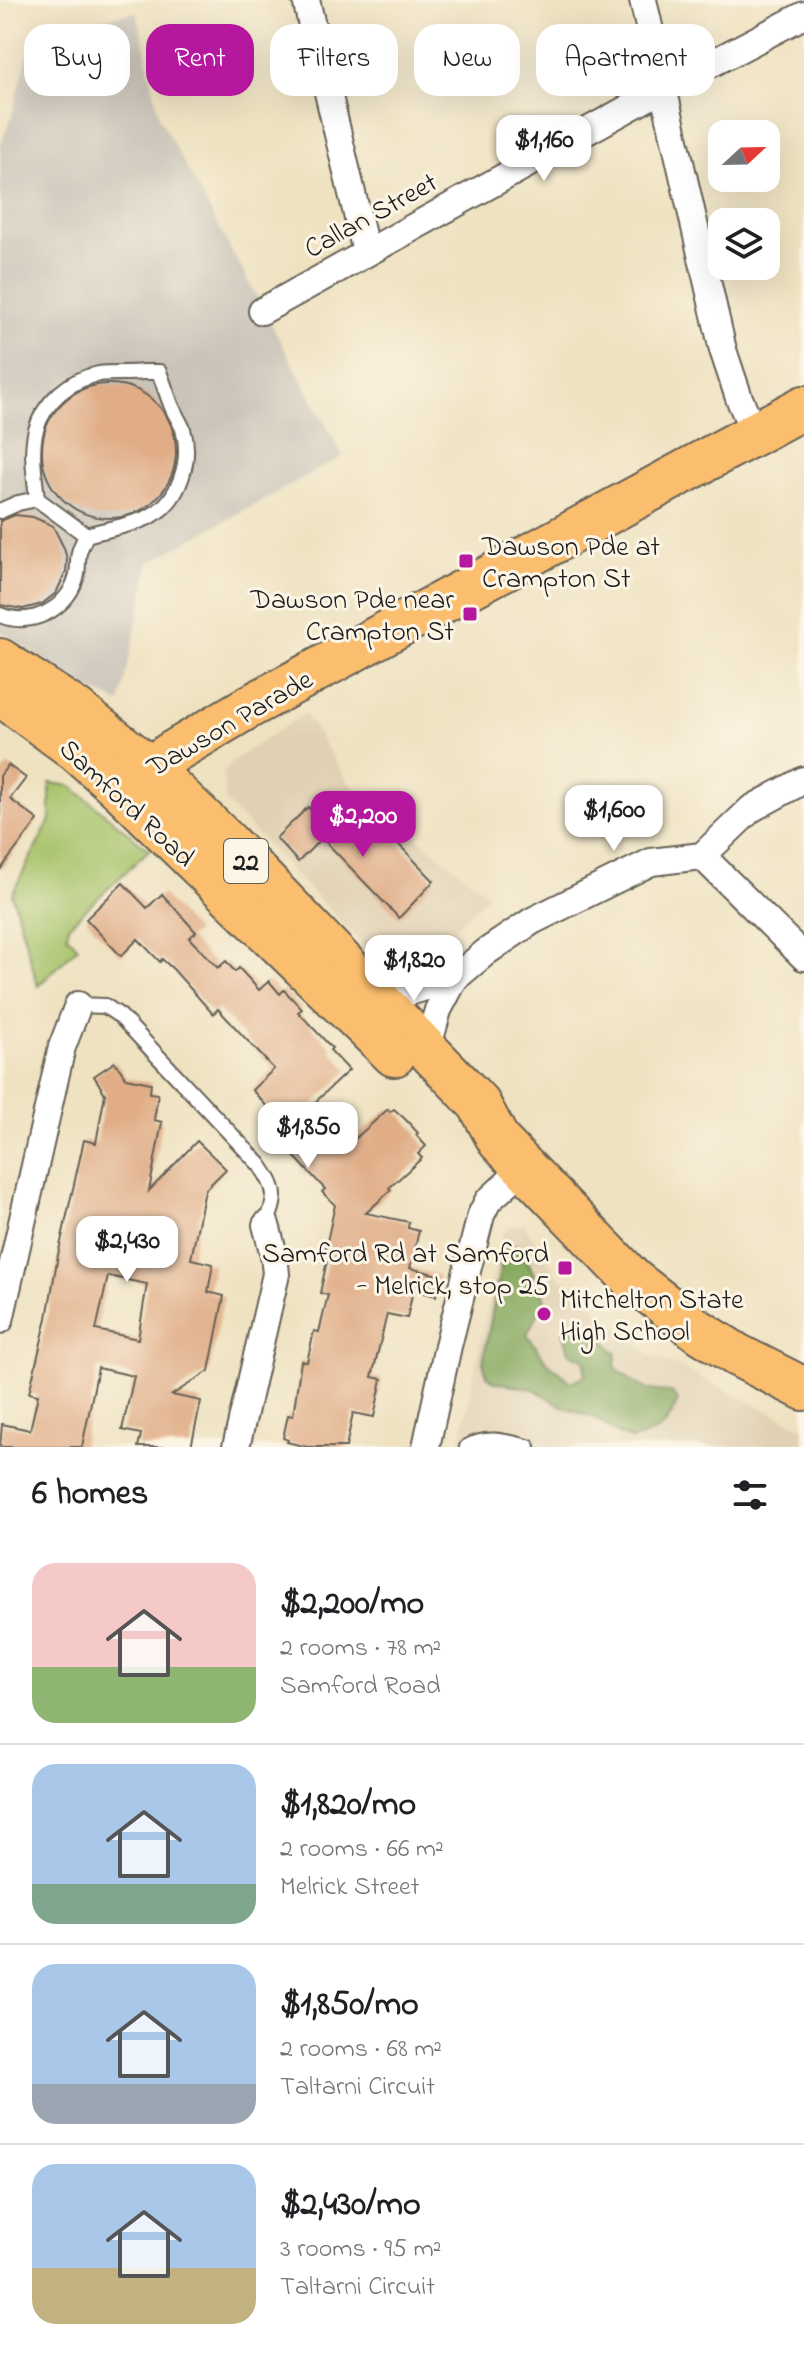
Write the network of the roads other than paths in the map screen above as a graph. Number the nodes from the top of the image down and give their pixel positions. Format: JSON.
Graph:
{"nodes":[{"id":1,"x":306,"y":0,"type":"edge"},
{"id":2,"x":643,"y":0,"type":"edge"},
{"id":3,"x":804,"y":15,"type":"edge"},
{"id":4,"x":648,"y":24,"type":"edge"},
{"id":5,"x":715,"y":62,"type":"edge"},
{"id":6,"x":650,"y":96,"type":"edge"},
{"id":7,"x":665,"y":96,"type":"edge"},
{"id":8,"x":366,"y":252,"type":"junction"},
{"id":9,"x":262,"y":311,"type":"dead end"},
{"id":10,"x":804,"y":407,"type":"edge"},
{"id":11,"x":755,"y":434,"type":"junction"},
{"id":12,"x":37,"y":499,"type":"junction"},
{"id":13,"x":0,"y":511,"type":"edge"},
{"id":14,"x":86,"y":535,"type":"junction"},
{"id":15,"x":0,"y":615,"type":"edge"},
{"id":16,"x":0,"y":660,"type":"edge"},
{"id":17,"x":0,"y":694,"type":"edge"},
{"id":18,"x":134,"y":778,"type":"junction"},
{"id":19,"x":804,"y":780,"type":"edge"},
{"id":20,"x":702,"y":856,"type":"junction"},
{"id":21,"x":804,"y":957,"type":"edge"},
{"id":22,"x":455,"y":978,"type":"junction"},
{"id":23,"x":380,"y":1001,"type":"junction"},
{"id":24,"x":78,"y":1005,"type":"joint"},
{"id":25,"x":427,"y":1050,"type":"junction"},
{"id":26,"x":512,"y":1154,"type":"junction"},
{"id":27,"x":266,"y":1225,"type":"joint"},
{"id":28,"x":0,"y":1320,"type":"edge"},
{"id":29,"x":804,"y":1389,"type":"edge"},
{"id":30,"x":236,"y":1447,"type":"edge"},
{"id":31,"x":426,"y":1447,"type":"edge"},
{"id":32,"x":467,"y":1447,"type":"edge"},
{"id":33,"x":528,"y":1447,"type":"edge"}],
"edges":[{"from":1,"to":8,"type":"street"},
{"from":2,"to":4,"type":"street"},
{"from":3,"to":5,"type":"street","name":"Callan Street"},
{"from":6,"to":8,"type":"street","name":"Callan Street"},
{"from":7,"to":11,"type":"street"},
{"from":8,"to":9,"type":"street","name":"Callan Street"},
{"from":10,"to":11,"type":"main road","name":"Dawson Parade"},
{"from":11,"to":18,"type":"main road","name":"Dawson Parade"},
{"from":12,"to":13,"type":"lane"},
{"from":12,"to":14,"type":"lane"},
{"from":12,"to":14,"type":"lane"},
{"from":14,"to":15,"type":"lane"},
{"from":16,"to":18,"type":"main road","name":"Samford Road","number":"22"},
{"from":17,"to":18,"type":"main road","name":"Samford Road","number":"22"},
{"from":18,"to":23,"type":"main road","name":"Samford Road","number":"22"},
{"from":18,"to":26,"type":"main road","name":"Samford Road","number":"22"},
{"from":19,"to":20,"type":"street"},
{"from":20,"to":21,"type":"street"},
{"from":20,"to":22,"type":"street"},
{"from":22,"to":23,"type":"street"},
{"from":22,"to":25,"type":"street"},
{"from":23,"to":25,"type":"main road","name":"Samford Road","number":"22"},
{"from":24,"to":27,"type":"lane"},
{"from":24,"to":28,"type":"street"},
{"from":25,"to":26,"type":"main road","name":"Samford Road","number":"22"},
{"from":26,"to":29,"type":"main road","name":"Samford Road","number":"22"},
{"from":26,"to":31,"type":"street"},
{"from":27,"to":30,"type":"street"},
{"from":32,"to":33,"type":"lane"}]}
